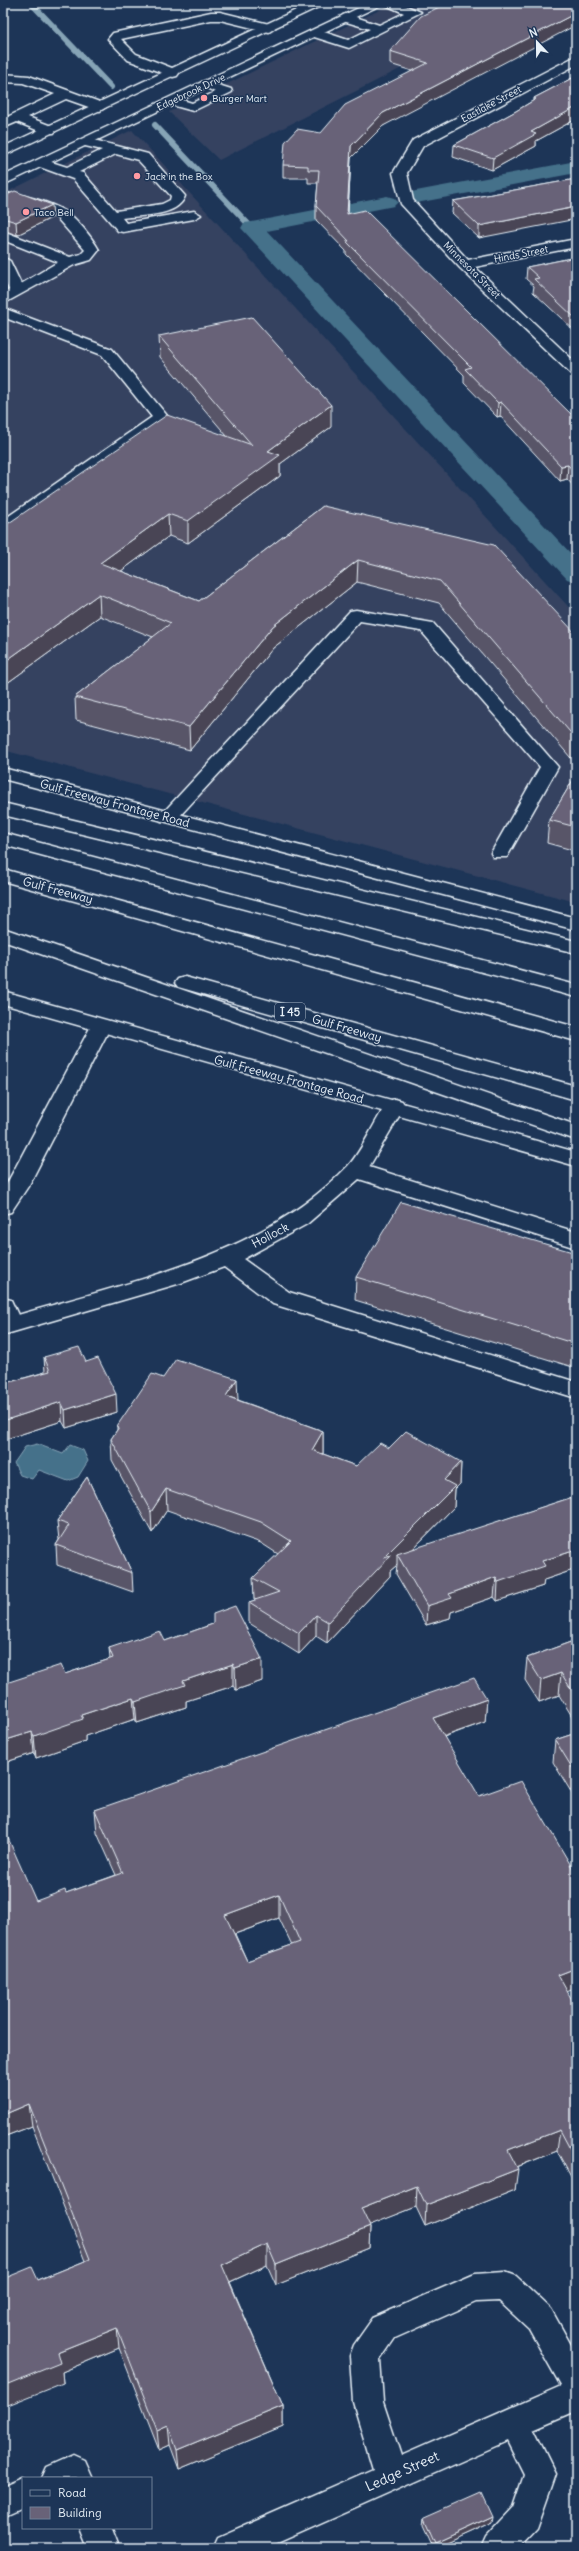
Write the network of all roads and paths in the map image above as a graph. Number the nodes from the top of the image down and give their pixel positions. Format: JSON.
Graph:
{"nodes":[{"id":1,"x":321,"y":3,"type":"edge"},
{"id":2,"x":379,"y":3,"type":"edge"},
{"id":3,"x":387,"y":3,"type":"edge"},
{"id":4,"x":347,"y":18,"type":"junction"},
{"id":5,"x":269,"y":28,"type":"junction"},
{"id":6,"x":381,"y":29,"type":"junction"},
{"id":7,"x":309,"y":36,"type":"junction"},
{"id":8,"x":576,"y":60,"type":"edge"},
{"id":9,"x":173,"y":72,"type":"junction"},
{"id":10,"x":3,"y":78,"type":"edge"},
{"id":11,"x":206,"y":85,"type":"junction"},
{"id":12,"x":66,"y":94,"type":"junction"},
{"id":13,"x":173,"y":101,"type":"junction"},
{"id":14,"x":100,"y":106,"type":"junction"},
{"id":15,"x":18,"y":118,"type":"junction"},
{"id":16,"x":3,"y":124,"type":"edge"},
{"id":17,"x":49,"y":130,"type":"junction"},
{"id":18,"x":86,"y":142,"type":"junction"},
{"id":19,"x":113,"y":150,"type":"junction"},
{"id":20,"x":3,"y":152,"type":"edge"},
{"id":21,"x":411,"y":155,"type":"joint"},
{"id":22,"x":42,"y":163,"type":"junction"},
{"id":23,"x":68,"y":172,"type":"junction"},
{"id":24,"x":3,"y":181,"type":"edge"},
{"id":25,"x":3,"y":197,"type":"edge"},
{"id":26,"x":194,"y":215,"type":"dead end"},
{"id":27,"x":112,"y":216,"type":"junction"},
{"id":28,"x":3,"y":236,"type":"edge"},
{"id":29,"x":576,"y":243,"type":"edge"},
{"id":30,"x":3,"y":261,"type":"edge"},
{"id":31,"x":69,"y":262,"type":"junction"},
{"id":32,"x":465,"y":265,"type":"junction"},
{"id":33,"x":17,"y":292,"type":"junction"},
{"id":34,"x":3,"y":300,"type":"edge"},
{"id":35,"x":3,"y":312,"type":"edge"},
{"id":36,"x":18,"y":317,"type":"junction"},
{"id":37,"x":3,"y":326,"type":"edge"},
{"id":38,"x":576,"y":371,"type":"edge"},
{"id":39,"x":3,"y":527,"type":"edge"},
{"id":40,"x":3,"y":773,"type":"edge"},
{"id":41,"x":3,"y":809,"type":"edge"},
{"id":42,"x":168,"y":817,"type":"junction"},
{"id":43,"x":3,"y":839,"type":"edge"},
{"id":44,"x":500,"y":853,"type":"dead end"},
{"id":45,"x":3,"y":874,"type":"edge"},
{"id":46,"x":576,"y":924,"type":"edge"},
{"id":47,"x":3,"y":933,"type":"edge"},
{"id":48,"x":576,"y":947,"type":"edge"},
{"id":49,"x":576,"y":990,"type":"edge"},
{"id":50,"x":5,"y":1000,"type":"edge"},
{"id":51,"x":101,"y":1026,"type":"junction"},
{"id":52,"x":576,"y":1034,"type":"edge"},
{"id":53,"x":576,"y":1093,"type":"edge"},
{"id":54,"x":395,"y":1106,"type":"junction"},
{"id":55,"x":576,"y":1133,"type":"edge"},
{"id":56,"x":576,"y":1159,"type":"edge"},
{"id":57,"x":356,"y":1170,"type":"junction"},
{"id":58,"x":3,"y":1207,"type":"edge"},
{"id":59,"x":576,"y":1240,"type":"edge"},
{"id":60,"x":227,"y":1258,"type":"junction"},
{"id":61,"x":6,"y":1320,"type":"edge"},
{"id":62,"x":576,"y":1390,"type":"edge"},
{"id":63,"x":576,"y":2384,"type":"edge"},
{"id":64,"x":576,"y":2394,"type":"edge"},
{"id":65,"x":514,"y":2422,"type":"junction"},
{"id":66,"x":391,"y":2476,"type":"junction"},
{"id":67,"x":60,"y":2477,"type":"edge"},
{"id":68,"x":77,"y":2477,"type":"edge"},
{"id":69,"x":22,"y":2493,"type":"edge"},
{"id":70,"x":3,"y":2502,"type":"edge"},
{"id":71,"x":96,"y":2529,"type":"edge"},
{"id":72,"x":104,"y":2548,"type":"edge"},
{"id":73,"x":229,"y":2548,"type":"edge"},
{"id":74,"x":496,"y":2548,"type":"edge"}],
"edges":[{"from":1,"to":5,"type":"main road"},
{"from":2,"to":4,"type":"main road","name":"Edgebrook Drive"},
{"from":3,"to":6,"type":"main road"},
{"from":4,"to":6,"type":"main road"},
{"from":4,"to":7,"type":"main road","name":"Edgebrook Drive"},
{"from":5,"to":7,"type":"main road"},
{"from":5,"to":9,"type":"main road"},
{"from":5,"to":9,"type":"main road"},
{"from":6,"to":7,"type":"main road"},
{"from":7,"to":11,"type":"main road","name":"Edgebrook Drive"},
{"from":8,"to":21,"type":"main road","name":"Eastlake Street"},
{"from":9,"to":14,"type":"main road"},
{"from":10,"to":12,"type":"main road"},
{"from":11,"to":13,"type":"main road","name":"Edgebrook Drive"},
{"from":11,"to":13,"type":"main road"},
{"from":12,"to":14,"type":"main road"},
{"from":12,"to":15,"type":"main road"},
{"from":13,"to":18,"type":"main road","name":"Edgebrook Drive"},
{"from":14,"to":17,"type":"main road"},
{"from":15,"to":16,"type":"main road"},
{"from":15,"to":17,"type":"main road"},
{"from":17,"to":18,"type":"main road"},
{"from":17,"to":20,"type":"main road"},
{"from":18,"to":19,"type":"main road"},
{"from":18,"to":22,"type":"main road","name":"Edgebrook Drive"},
{"from":19,"to":23,"type":"main road"},
{"from":19,"to":27,"type":"main road"},
{"from":21,"to":32,"type":"main road","name":"Minnesota Street"},
{"from":22,"to":23,"type":"main road"},
{"from":22,"to":24,"type":"main road","name":"Edgebrook Drive"},
{"from":23,"to":27,"type":"main road"},
{"from":25,"to":31,"type":"main road"},
{"from":26,"to":27,"type":"main road"},
{"from":28,"to":31,"type":"main road"},
{"from":29,"to":32,"type":"main road","name":"Hinds Street"},
{"from":30,"to":33,"type":"main road"},
{"from":31,"to":33,"type":"main road"},
{"from":32,"to":38,"type":"main road","name":"Minnesota Street"},
{"from":33,"to":34,"type":"main road"},
{"from":35,"to":36,"type":"main road"},
{"from":36,"to":37,"type":"main road"},
{"from":36,"to":39,"type":"main road"},
{"from":40,"to":42,"type":"main road","name":"Gulf Freeway Frontage Road"},
{"from":41,"to":48,"type":"main road"},
{"from":42,"to":44,"type":"main road"},
{"from":42,"to":46,"type":"main road","name":"Gulf Freeway Frontage Road"},
{"from":43,"to":49,"type":"main road"},
{"from":45,"to":52,"type":"main road","name":"Gulf Freeway"},
{"from":47,"to":53,"type":"main road","name":"Gulf Freeway","number":"I 45"},
{"from":47,"to":55,"type":"main road"},
{"from":50,"to":51,"type":"main road","name":"Gulf Freeway Frontage Road"},
{"from":51,"to":54,"type":"main road","name":"Gulf Freeway Frontage Road"},
{"from":51,"to":58,"type":"main road"},
{"from":54,"to":56,"type":"main road","name":"Gulf Freeway Frontage Road"},
{"from":54,"to":57,"type":"main road","name":"Hollock"},
{"from":57,"to":59,"type":"main road"},
{"from":57,"to":60,"type":"main road","name":"Hollock"},
{"from":60,"to":61,"type":"main road","name":"Hollock"},
{"from":60,"to":62,"type":"main road"},
{"from":63,"to":66,"type":"main road"},
{"from":64,"to":65,"type":"main road","name":"Ledge Street"},
{"from":65,"to":66,"type":"main road","name":"Ledge Street"},
{"from":65,"to":74,"type":"main road"},
{"from":66,"to":73,"type":"main road","name":"Ledge Street"},
{"from":67,"to":68,"type":"main road"},
{"from":69,"to":70,"type":"main road"},
{"from":71,"to":72,"type":"main road"}]}
